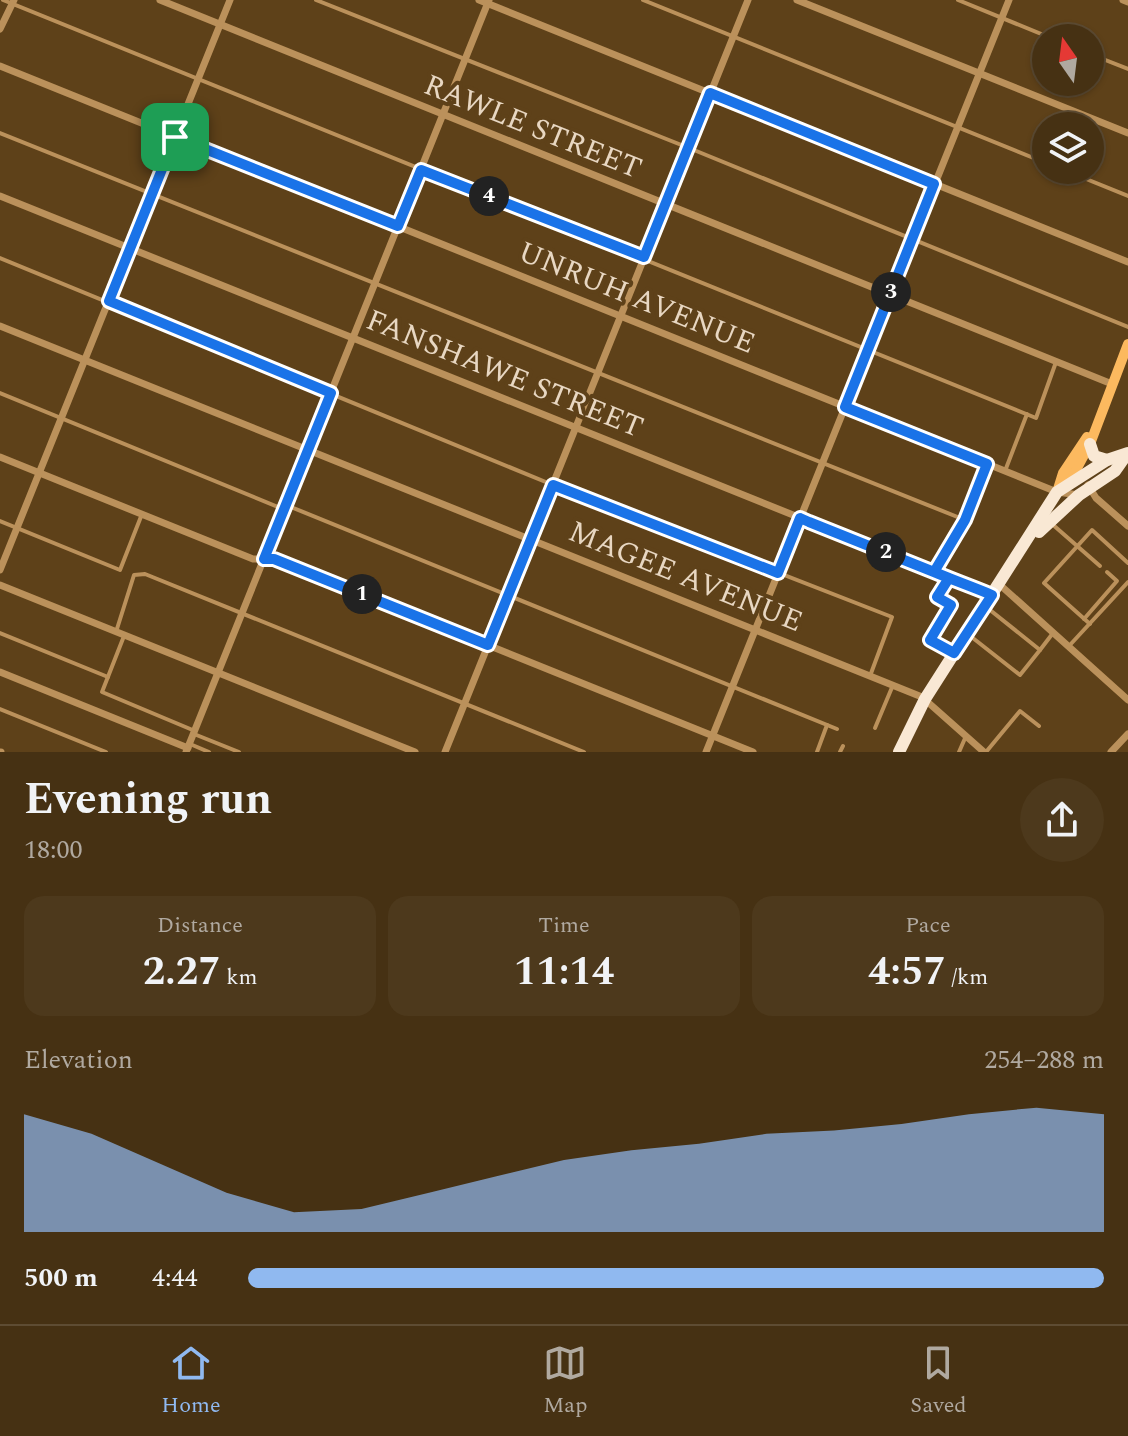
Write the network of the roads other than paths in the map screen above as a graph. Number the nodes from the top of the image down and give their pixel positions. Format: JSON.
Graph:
{"nodes":[{"id":1,"x":3,"y":0,"type":"edge"},
{"id":2,"x":160,"y":0,"type":"edge"},
{"id":3,"x":230,"y":0,"type":"edge"},
{"id":4,"x":316,"y":0,"type":"edge"},
{"id":5,"x":479,"y":0,"type":"edge"},
{"id":6,"x":643,"y":0,"type":"edge"},
{"id":7,"x":748,"y":0,"type":"edge"},
{"id":8,"x":797,"y":0,"type":"edge"},
{"id":9,"x":958,"y":0,"type":"edge"},
{"id":10,"x":1009,"y":0,"type":"edge"},
{"id":11,"x":13,"y":2,"type":"edge"},
{"id":12,"x":489,"y":2,"type":"edge"},
{"id":13,"x":1002,"y":18,"type":"junction"},
{"id":14,"x":220,"y":24,"type":"junction"},
{"id":15,"x":0,"y":29,"type":"edge"},
{"id":16,"x":1032,"y":30,"type":"edge"},
{"id":17,"x":734,"y":36,"type":"junction"},
{"id":18,"x":465,"y":59,"type":"junction"},
{"id":19,"x":1104,"y":60,"type":"edge"},
{"id":20,"x":0,"y":66,"type":"edge"},
{"id":21,"x":1128,"y":69,"type":"edge"},
{"id":22,"x":979,"y":73,"type":"junction"},
{"id":23,"x":198,"y":78,"type":"junction"},
{"id":24,"x":710,"y":93,"type":"junction"},
{"id":25,"x":442,"y":116,"type":"junction"},
{"id":26,"x":958,"y":126,"type":"junction"},
{"id":27,"x":0,"y":133,"type":"edge"},
{"id":28,"x":1128,"y":133,"type":"edge"},
{"id":29,"x":175,"y":137,"type":"junction"},
{"id":30,"x":689,"y":148,"type":"junction"},
{"id":31,"x":1032,"y":157,"type":"edge"},
{"id":32,"x":421,"y":170,"type":"junction"},
{"id":33,"x":934,"y":184,"type":"junction"},
{"id":34,"x":1098,"y":184,"type":"edge"},
{"id":35,"x":152,"y":194,"type":"junction"},
{"id":36,"x":0,"y":196,"type":"edge"},
{"id":37,"x":1128,"y":196,"type":"edge"},
{"id":38,"x":666,"y":205,"type":"junction"},
{"id":39,"x":398,"y":226,"type":"junction"},
{"id":40,"x":912,"y":240,"type":"junction"},
{"id":41,"x":130,"y":248,"type":"junction"},
{"id":42,"x":644,"y":257,"type":"junction"},
{"id":43,"x":0,"y":258,"type":"edge"},
{"id":44,"x":1128,"y":262,"type":"edge"},
{"id":45,"x":375,"y":285,"type":"junction"},
{"id":46,"x":890,"y":295,"type":"junction"},
{"id":47,"x":109,"y":301,"type":"junction"},
{"id":48,"x":621,"y":316,"type":"junction"},
{"id":49,"x":0,"y":326,"type":"edge"},
{"id":50,"x":1128,"y":327,"type":"edge"},
{"id":51,"x":353,"y":338,"type":"junction"},
{"id":52,"x":1128,"y":344,"type":"edge"},
{"id":53,"x":868,"y":349,"type":"junction"},
{"id":54,"x":85,"y":360,"type":"junction"},
{"id":55,"x":1056,"y":362,"type":"junction"},
{"id":56,"x":598,"y":372,"type":"junction"},
{"id":57,"x":1112,"y":384,"type":"junction"},
{"id":58,"x":0,"y":393,"type":"edge"},
{"id":59,"x":331,"y":393,"type":"junction"},
{"id":60,"x":845,"y":407,"type":"junction"},
{"id":61,"x":1027,"y":414,"type":"junction"},
{"id":62,"x":62,"y":418,"type":"junction"},
{"id":63,"x":1095,"y":426,"type":"junction"},
{"id":64,"x":576,"y":428,"type":"junction"},
{"id":65,"x":1090,"y":444,"type":"junction"},
{"id":66,"x":308,"y":450,"type":"junction"},
{"id":67,"x":1127,"y":454,"type":"edge"},
{"id":68,"x":0,"y":457,"type":"edge"},
{"id":69,"x":1107,"y":460,"type":"junction"},
{"id":70,"x":822,"y":462,"type":"junction"},
{"id":71,"x":987,"y":464,"type":"junction"},
{"id":72,"x":1005,"y":471,"type":"junction"},
{"id":73,"x":39,"y":473,"type":"junction"},
{"id":74,"x":553,"y":485,"type":"junction"},
{"id":75,"x":1084,"y":486,"type":"junction"},
{"id":76,"x":1057,"y":492,"type":"junction"},
{"id":77,"x":285,"y":507,"type":"junction"},
{"id":78,"x":142,"y":514,"type":"junction"},
{"id":79,"x":800,"y":518,"type":"junction"},
{"id":80,"x":965,"y":520,"type":"junction"},
{"id":81,"x":0,"y":521,"type":"edge"},
{"id":82,"x":1050,"y":522,"type":"junction"},
{"id":83,"x":1128,"y":526,"type":"edge"},
{"id":84,"x":17,"y":528,"type":"junction"},
{"id":85,"x":531,"y":539,"type":"junction"},
{"id":86,"x":1077,"y":547,"type":"junction"},
{"id":87,"x":1023,"y":548,"type":"junction"},
{"id":88,"x":264,"y":559,"type":"junction"},
{"id":89,"x":1128,"y":563,"type":"edge"},
{"id":90,"x":1100,"y":566,"type":"dead end"},
{"id":91,"x":0,"y":570,"type":"edge"},
{"id":92,"x":934,"y":572,"type":"junction"},
{"id":93,"x":1107,"y":572,"type":"dead end"},
{"id":94,"x":778,"y":573,"type":"junction"},
{"id":95,"x":949,"y":578,"type":"junction"},
{"id":96,"x":1128,"y":582,"type":"edge"},
{"id":97,"x":0,"y":585,"type":"edge"},
{"id":98,"x":992,"y":595,"type":"junction"},
{"id":99,"x":508,"y":597,"type":"junction"},
{"id":100,"x":242,"y":614,"type":"junction"},
{"id":101,"x":1084,"y":619,"type":"junction"},
{"id":102,"x":1090,"y":624,"type":"junction"},
{"id":103,"x":755,"y":630,"type":"junction"},
{"id":104,"x":0,"y":633,"type":"edge"},
{"id":105,"x":120,"y":633,"type":"junction"},
{"id":106,"x":968,"y":633,"type":"junction"},
{"id":107,"x":1054,"y":633,"type":"junction"},
{"id":108,"x":488,"y":645,"type":"junction"},
{"id":109,"x":1069,"y":646,"type":"junction"},
{"id":110,"x":1040,"y":650,"type":"junction"},
{"id":111,"x":954,"y":653,"type":"junction"},
{"id":112,"x":0,"y":672,"type":"edge"},
{"id":113,"x":218,"y":673,"type":"junction"},
{"id":114,"x":870,"y":676,"type":"junction"},
{"id":115,"x":108,"y":677,"type":"junction"},
{"id":116,"x":733,"y":685,"type":"junction"},
{"id":117,"x":893,"y":685,"type":"junction"},
{"id":118,"x":925,"y":699,"type":"junction"},
{"id":119,"x":1128,"y":700,"type":"edge"},
{"id":120,"x":465,"y":704,"type":"junction"},
{"id":121,"x":0,"y":709,"type":"edge"},
{"id":122,"x":827,"y":725,"type":"junction"},
{"id":123,"x":1039,"y":726,"type":"dead end"},
{"id":124,"x":875,"y":728,"type":"dead end"},
{"id":125,"x":837,"y":729,"type":"dead end"},
{"id":126,"x":194,"y":732,"type":"junction"},
{"id":127,"x":1128,"y":734,"type":"edge"},
{"id":128,"x":712,"y":736,"type":"junction"},
{"id":129,"x":966,"y":736,"type":"junction"},
{"id":130,"x":188,"y":748,"type":"edge"},
{"id":131,"x":106,"y":752,"type":"edge"},
{"id":132,"x":209,"y":752,"type":"edge"},
{"id":133,"x":239,"y":752,"type":"edge"},
{"id":134,"x":415,"y":752,"type":"edge"},
{"id":135,"x":445,"y":752,"type":"edge"},
{"id":136,"x":584,"y":752,"type":"edge"},
{"id":137,"x":706,"y":752,"type":"edge"},
{"id":138,"x":753,"y":752,"type":"edge"},
{"id":139,"x":817,"y":752,"type":"edge"},
{"id":140,"x":899,"y":752,"type":"edge"},
{"id":141,"x":959,"y":752,"type":"edge"},
{"id":142,"x":985,"y":752,"type":"edge"},
{"id":143,"x":1111,"y":752,"type":"edge"}],
"edges":[{"from":1,"to":11,"type":"lane"},
{"from":2,"to":14,"type":"street","name":"RAWLE STREET"},
{"from":3,"to":14,"type":"street"},
{"from":4,"to":18,"type":"lane"},
{"from":5,"to":12,"type":"street"},
{"from":6,"to":17,"type":"lane"},
{"from":7,"to":17,"type":"street"},
{"from":8,"to":22,"type":"street"},
{"from":9,"to":13,"type":"lane"},
{"from":10,"to":13,"type":"street"},
{"from":11,"to":15,"type":"street"},
{"from":11,"to":23,"type":"lane"},
{"from":12,"to":18,"type":"street"},
{"from":12,"to":24,"type":"street"},
{"from":13,"to":16,"type":"lane"},
{"from":13,"to":22,"type":"street"},
{"from":14,"to":23,"type":"street"},
{"from":14,"to":25,"type":"street","name":"RAWLE STREET"},
{"from":17,"to":24,"type":"street"},
{"from":17,"to":26,"type":"lane"},
{"from":18,"to":25,"type":"street"},
{"from":18,"to":30,"type":"lane"},
{"from":19,"to":21,"type":"lane"},
{"from":20,"to":29,"type":"street","name":"UNRUH AVENUE"},
{"from":22,"to":26,"type":"street"},
{"from":22,"to":28,"type":"street"},
{"from":23,"to":29,"type":"street"},
{"from":23,"to":32,"type":"lane"},
{"from":24,"to":30,"type":"street"},
{"from":24,"to":33,"type":"street"},
{"from":25,"to":32,"type":"street"},
{"from":25,"to":38,"type":"street","name":"RAWLE STREET"},
{"from":26,"to":31,"type":"lane"},
{"from":26,"to":33,"type":"street"},
{"from":27,"to":35,"type":"lane"},
{"from":29,"to":35,"type":"street"},
{"from":29,"to":39,"type":"street","name":"UNRUH AVENUE"},
{"from":30,"to":38,"type":"street"},
{"from":30,"to":40,"type":"lane"},
{"from":32,"to":39,"type":"street"},
{"from":32,"to":42,"type":"lane"},
{"from":33,"to":40,"type":"street"},
{"from":33,"to":44,"type":"street"},
{"from":34,"to":37,"type":"lane"},
{"from":35,"to":41,"type":"street"},
{"from":35,"to":45,"type":"lane"},
{"from":36,"to":41,"type":"street","name":"FANSHAWE STREET"},
{"from":38,"to":42,"type":"street"},
{"from":38,"to":46,"type":"street","name":"RAWLE STREET"},
{"from":39,"to":45,"type":"street"},
{"from":39,"to":48,"type":"street","name":"UNRUH AVENUE"},
{"from":40,"to":46,"type":"street"},
{"from":40,"to":50,"type":"lane"},
{"from":41,"to":47,"type":"street"},
{"from":41,"to":51,"type":"street","name":"FANSHAWE STREET"},
{"from":42,"to":48,"type":"street"},
{"from":42,"to":53,"type":"lane"},
{"from":43,"to":47,"type":"lane"},
{"from":45,"to":51,"type":"street"},
{"from":45,"to":56,"type":"lane"},
{"from":46,"to":53,"type":"street"},
{"from":46,"to":55,"type":"street","name":"RAWLE STREET"},
{"from":47,"to":54,"type":"street"},
{"from":47,"to":59,"type":"lane"},
{"from":48,"to":56,"type":"street"},
{"from":48,"to":60,"type":"street","name":"UNRUH AVENUE"},
{"from":49,"to":54,"type":"street","name":"MAGEE AVENUE"},
{"from":51,"to":59,"type":"street"},
{"from":51,"to":64,"type":"street","name":"FANSHAWE STREET"},
{"from":52,"to":57,"type":"street"},
{"from":53,"to":60,"type":"street"},
{"from":53,"to":61,"type":"lane"},
{"from":54,"to":62,"type":"street"},
{"from":54,"to":66,"type":"street","name":"MAGEE AVENUE"},
{"from":55,"to":57,"type":"street","name":"RAWLE STREET"},
{"from":55,"to":61,"type":"lane"},
{"from":56,"to":64,"type":"street"},
{"from":56,"to":70,"type":"lane"},
{"from":57,"to":63,"type":"street"},
{"from":58,"to":62,"type":"lane"},
{"from":59,"to":66,"type":"street"},
{"from":59,"to":74,"type":"lane"},
{"from":60,"to":70,"type":"street"},
{"from":60,"to":71,"type":"street","name":"UNRUH AVENUE"},
{"from":61,"to":72,"type":"lane"},
{"from":62,"to":73,"type":"street"},
{"from":62,"to":77,"type":"lane"},
{"from":63,"to":65,"type":"street"},
{"from":63,"to":76,"type":"street"},
{"from":64,"to":74,"type":"street"},
{"from":64,"to":79,"type":"street","name":"FANSHAWE STREET"},
{"from":65,"to":69,"type":"main road"},
{"from":65,"to":76,"type":"street"},
{"from":66,"to":77,"type":"street"},
{"from":66,"to":85,"type":"street","name":"MAGEE AVENUE"},
{"from":67,"to":69,"type":"main road"},
{"from":67,"to":75,"type":"main road"},
{"from":68,"to":73,"type":"street"},
{"from":69,"to":75,"type":"main road"},
{"from":70,"to":79,"type":"street"},
{"from":70,"to":80,"type":"lane"},
{"from":71,"to":72,"type":"street","name":"UNRUH AVENUE"},
{"from":71,"to":80,"type":"lane"},
{"from":72,"to":76,"type":"street","name":"UNRUH AVENUE"},
{"from":73,"to":78,"type":"street"},
{"from":73,"to":84,"type":"street"},
{"from":74,"to":85,"type":"street"},
{"from":74,"to":94,"type":"lane"},
{"from":75,"to":76,"type":"main road"},
{"from":75,"to":76,"type":"street","name":"UNRUH AVENUE"},
{"from":75,"to":82,"type":"main road"},
{"from":75,"to":83,"type":"street"},
{"from":76,"to":87,"type":"main road"},
{"from":77,"to":88,"type":"street"},
{"from":77,"to":99,"type":"lane"},
{"from":78,"to":84,"type":"lane"},
{"from":78,"to":88,"type":"street"},
{"from":79,"to":92,"type":"street","name":"FANSHAWE STREET"},
{"from":79,"to":94,"type":"street"},
{"from":80,"to":92,"type":"lane"},
{"from":81,"to":84,"type":"lane"},
{"from":82,"to":86,"type":"lane"},
{"from":82,"to":87,"type":"main road"},
{"from":84,"to":91,"type":"street"},
{"from":85,"to":99,"type":"street"},
{"from":85,"to":103,"type":"street","name":"MAGEE AVENUE"},
{"from":86,"to":89,"type":"lane"},
{"from":86,"to":90,"type":"lane"},
{"from":86,"to":101,"type":"lane"},
{"from":87,"to":98,"type":"main road"},
{"from":88,"to":100,"type":"street"},
{"from":88,"to":108,"type":"street"},
{"from":92,"to":95,"type":"street","name":"FANSHAWE STREET"},
{"from":93,"to":101,"type":"lane"},
{"from":94,"to":103,"type":"street"},
{"from":94,"to":114,"type":"lane"},
{"from":95,"to":98,"type":"street","name":"FANSHAWE STREET"},
{"from":95,"to":111,"type":"lane"},
{"from":96,"to":102,"type":"lane"},
{"from":97,"to":105,"type":"street"},
{"from":98,"to":106,"type":"main road"},
{"from":98,"to":107,"type":"street"},
{"from":98,"to":110,"type":"lane"},
{"from":99,"to":108,"type":"street"},
{"from":99,"to":116,"type":"lane"},
{"from":100,"to":105,"type":"lane"},
{"from":100,"to":113,"type":"street"},
{"from":100,"to":120,"type":"lane"},
{"from":101,"to":102,"type":"lane"},
{"from":102,"to":109,"type":"lane"},
{"from":103,"to":114,"type":"street","name":"MAGEE AVENUE"},
{"from":103,"to":116,"type":"street"},
{"from":104,"to":115,"type":"lane"},
{"from":105,"to":113,"type":"street"},
{"from":105,"to":115,"type":"lane"},
{"from":106,"to":110,"type":"lane"},
{"from":106,"to":111,"type":"main road"},
{"from":107,"to":109,"type":"street"},
{"from":107,"to":110,"type":"lane"},
{"from":108,"to":120,"type":"street"},
{"from":108,"to":128,"type":"street"},
{"from":109,"to":119,"type":"street"},
{"from":111,"to":118,"type":"main road"},
{"from":112,"to":130,"type":"street"},
{"from":113,"to":126,"type":"street"},
{"from":113,"to":134,"type":"street"},
{"from":114,"to":117,"type":"street","name":"MAGEE AVENUE"},
{"from":115,"to":126,"type":"lane"},
{"from":116,"to":122,"type":"lane"},
{"from":116,"to":128,"type":"street"},
{"from":117,"to":118,"type":"street","name":"MAGEE AVENUE"},
{"from":117,"to":124,"type":"lane"},
{"from":118,"to":129,"type":"street","name":"MAGEE AVENUE"},
{"from":118,"to":140,"type":"main road"},
{"from":120,"to":135,"type":"street"},
{"from":120,"to":136,"type":"lane"},
{"from":121,"to":131,"type":"lane"},
{"from":122,"to":125,"type":"lane"},
{"from":122,"to":139,"type":"lane"},
{"from":123,"to":142,"type":"lane"},
{"from":126,"to":130,"type":"street"},
{"from":126,"to":133,"type":"lane"},
{"from":127,"to":143,"type":"street"},
{"from":128,"to":137,"type":"street"},
{"from":128,"to":138,"type":"street"},
{"from":129,"to":141,"type":"lane"},
{"from":129,"to":142,"type":"street","name":"MAGEE AVENUE"},
{"from":130,"to":132,"type":"lane"}]}
